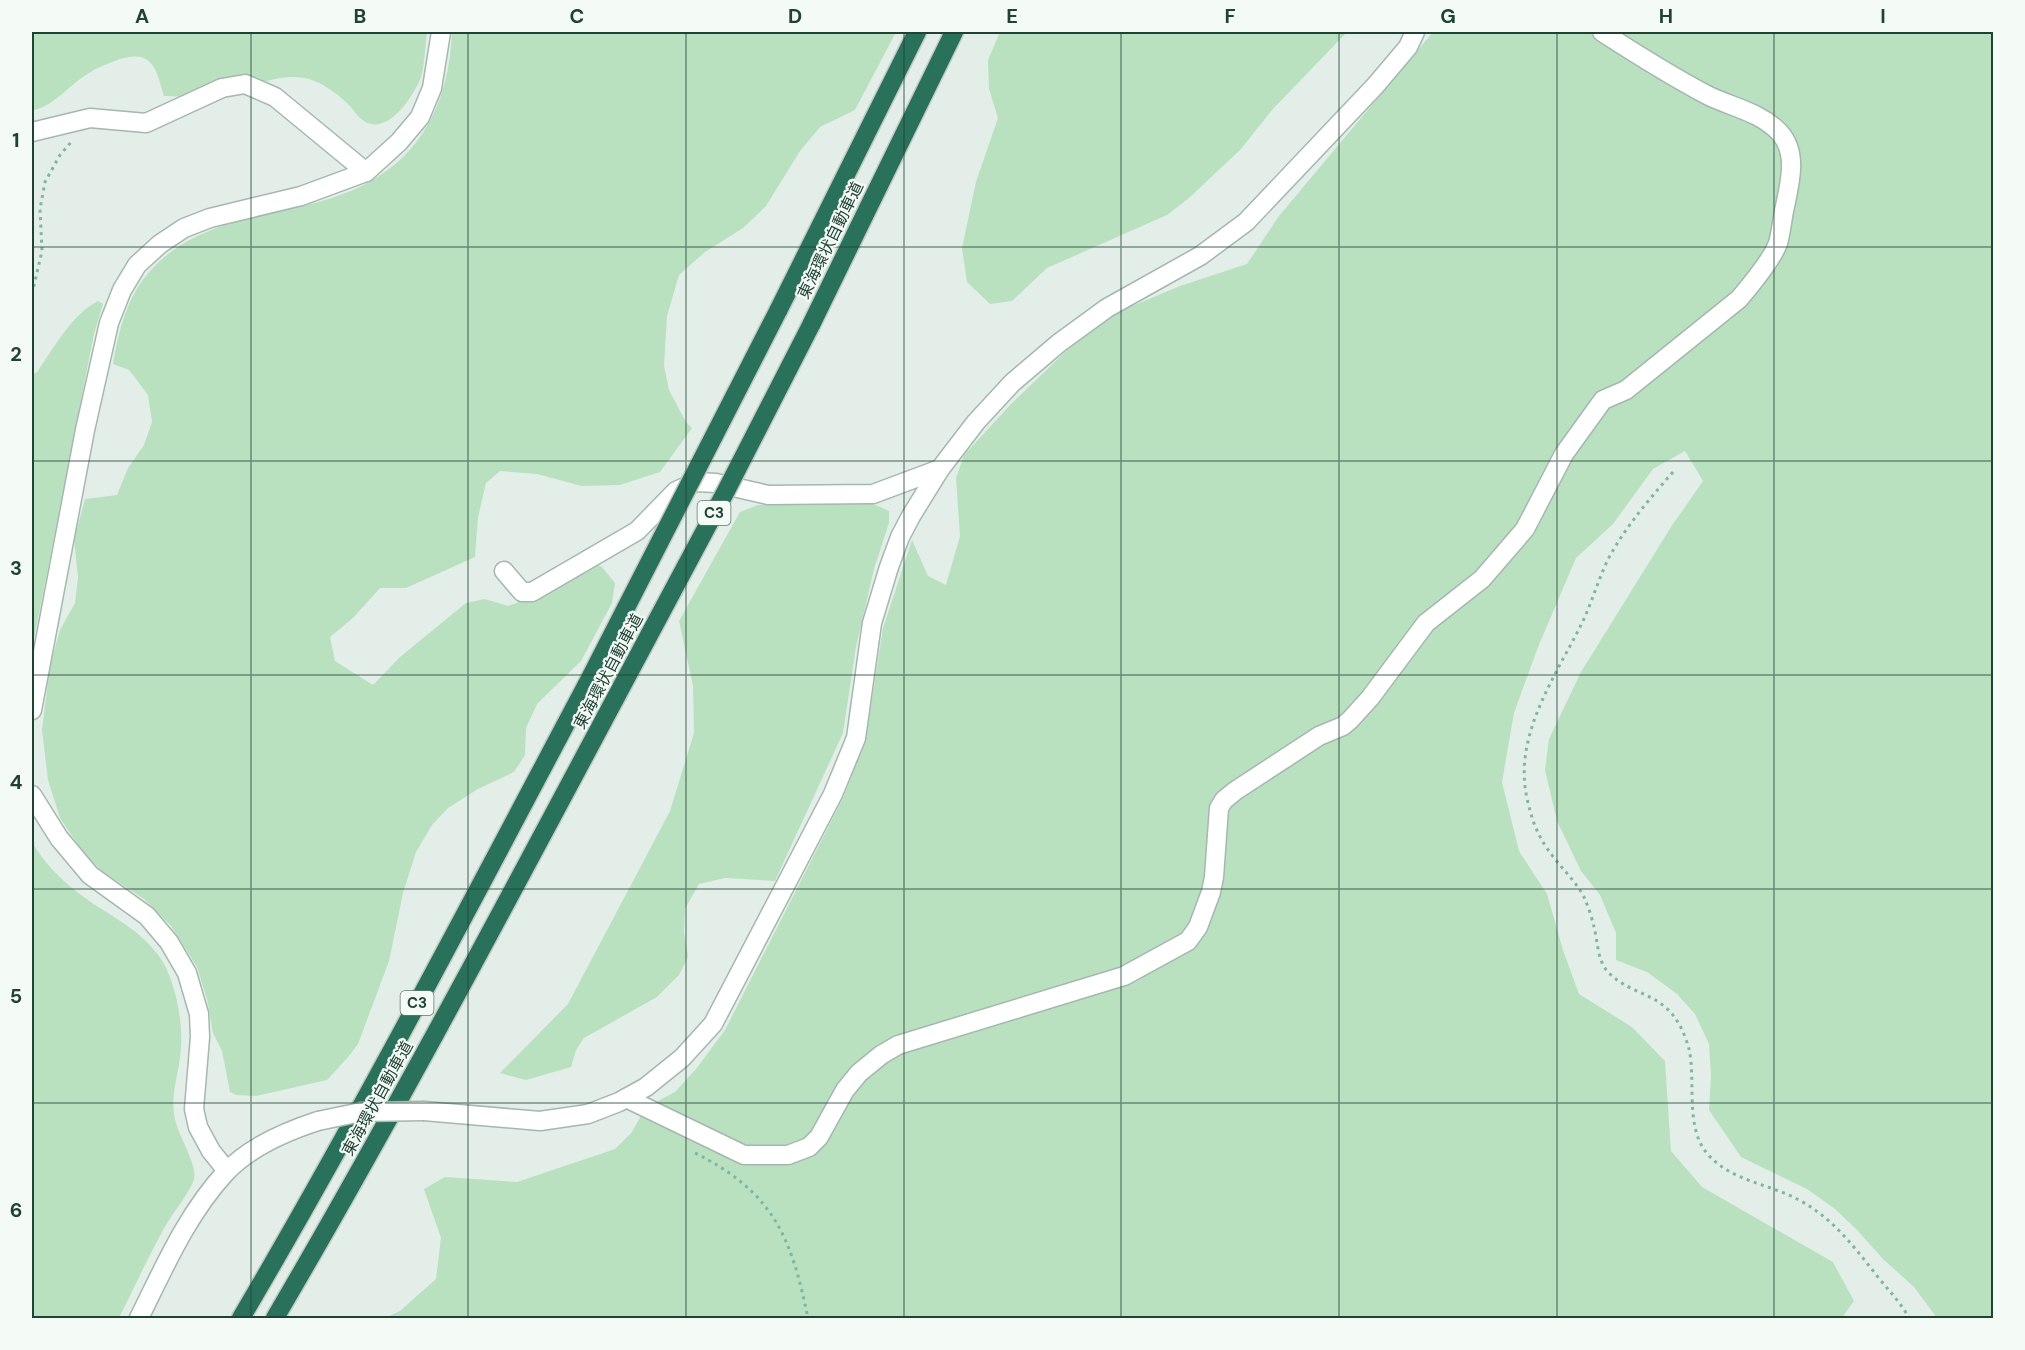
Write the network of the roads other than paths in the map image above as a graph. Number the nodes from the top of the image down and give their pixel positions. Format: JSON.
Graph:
{"nodes":[{"id":1,"x":441,"y":32,"type":"edge"},
{"id":2,"x":917,"y":32,"type":"edge"},
{"id":3,"x":954,"y":32,"type":"edge"},
{"id":4,"x":1415,"y":32,"type":"edge"},
{"id":5,"x":1602,"y":32,"type":"edge"},
{"id":6,"x":32,"y":132,"type":"edge"},
{"id":7,"x":366,"y":172,"type":"junction"},
{"id":8,"x":940,"y":470,"type":"junction"},
{"id":9,"x":504,"y":571,"type":"dead end"},
{"id":10,"x":32,"y":710,"type":"edge"},
{"id":11,"x":32,"y":795,"type":"edge"},
{"id":12,"x":626,"y":1098,"type":"junction"},
{"id":13,"x":227,"y":1171,"type":"junction"},
{"id":14,"x":139,"y":1318,"type":"edge"},
{"id":15,"x":241,"y":1318,"type":"edge"},
{"id":16,"x":275,"y":1318,"type":"edge"}],
"edges":[{"from":1,"to":7,"type":"street"},
{"from":2,"to":15,"type":"highway","name":"東海環状自動車道","number":"C3","bridge":true},
{"from":3,"to":16,"type":"highway","name":"東海環状自動車道","number":"C3","bridge":true},
{"from":4,"to":8,"type":"street"},
{"from":5,"to":12,"type":"street"},
{"from":6,"to":7,"type":"street"},
{"from":7,"to":10,"type":"street"},
{"from":8,"to":9,"type":"street"},
{"from":8,"to":12,"type":"street"},
{"from":11,"to":13,"type":"street"},
{"from":12,"to":13,"type":"street","bridge":true},
{"from":13,"to":14,"type":"street"}]}
